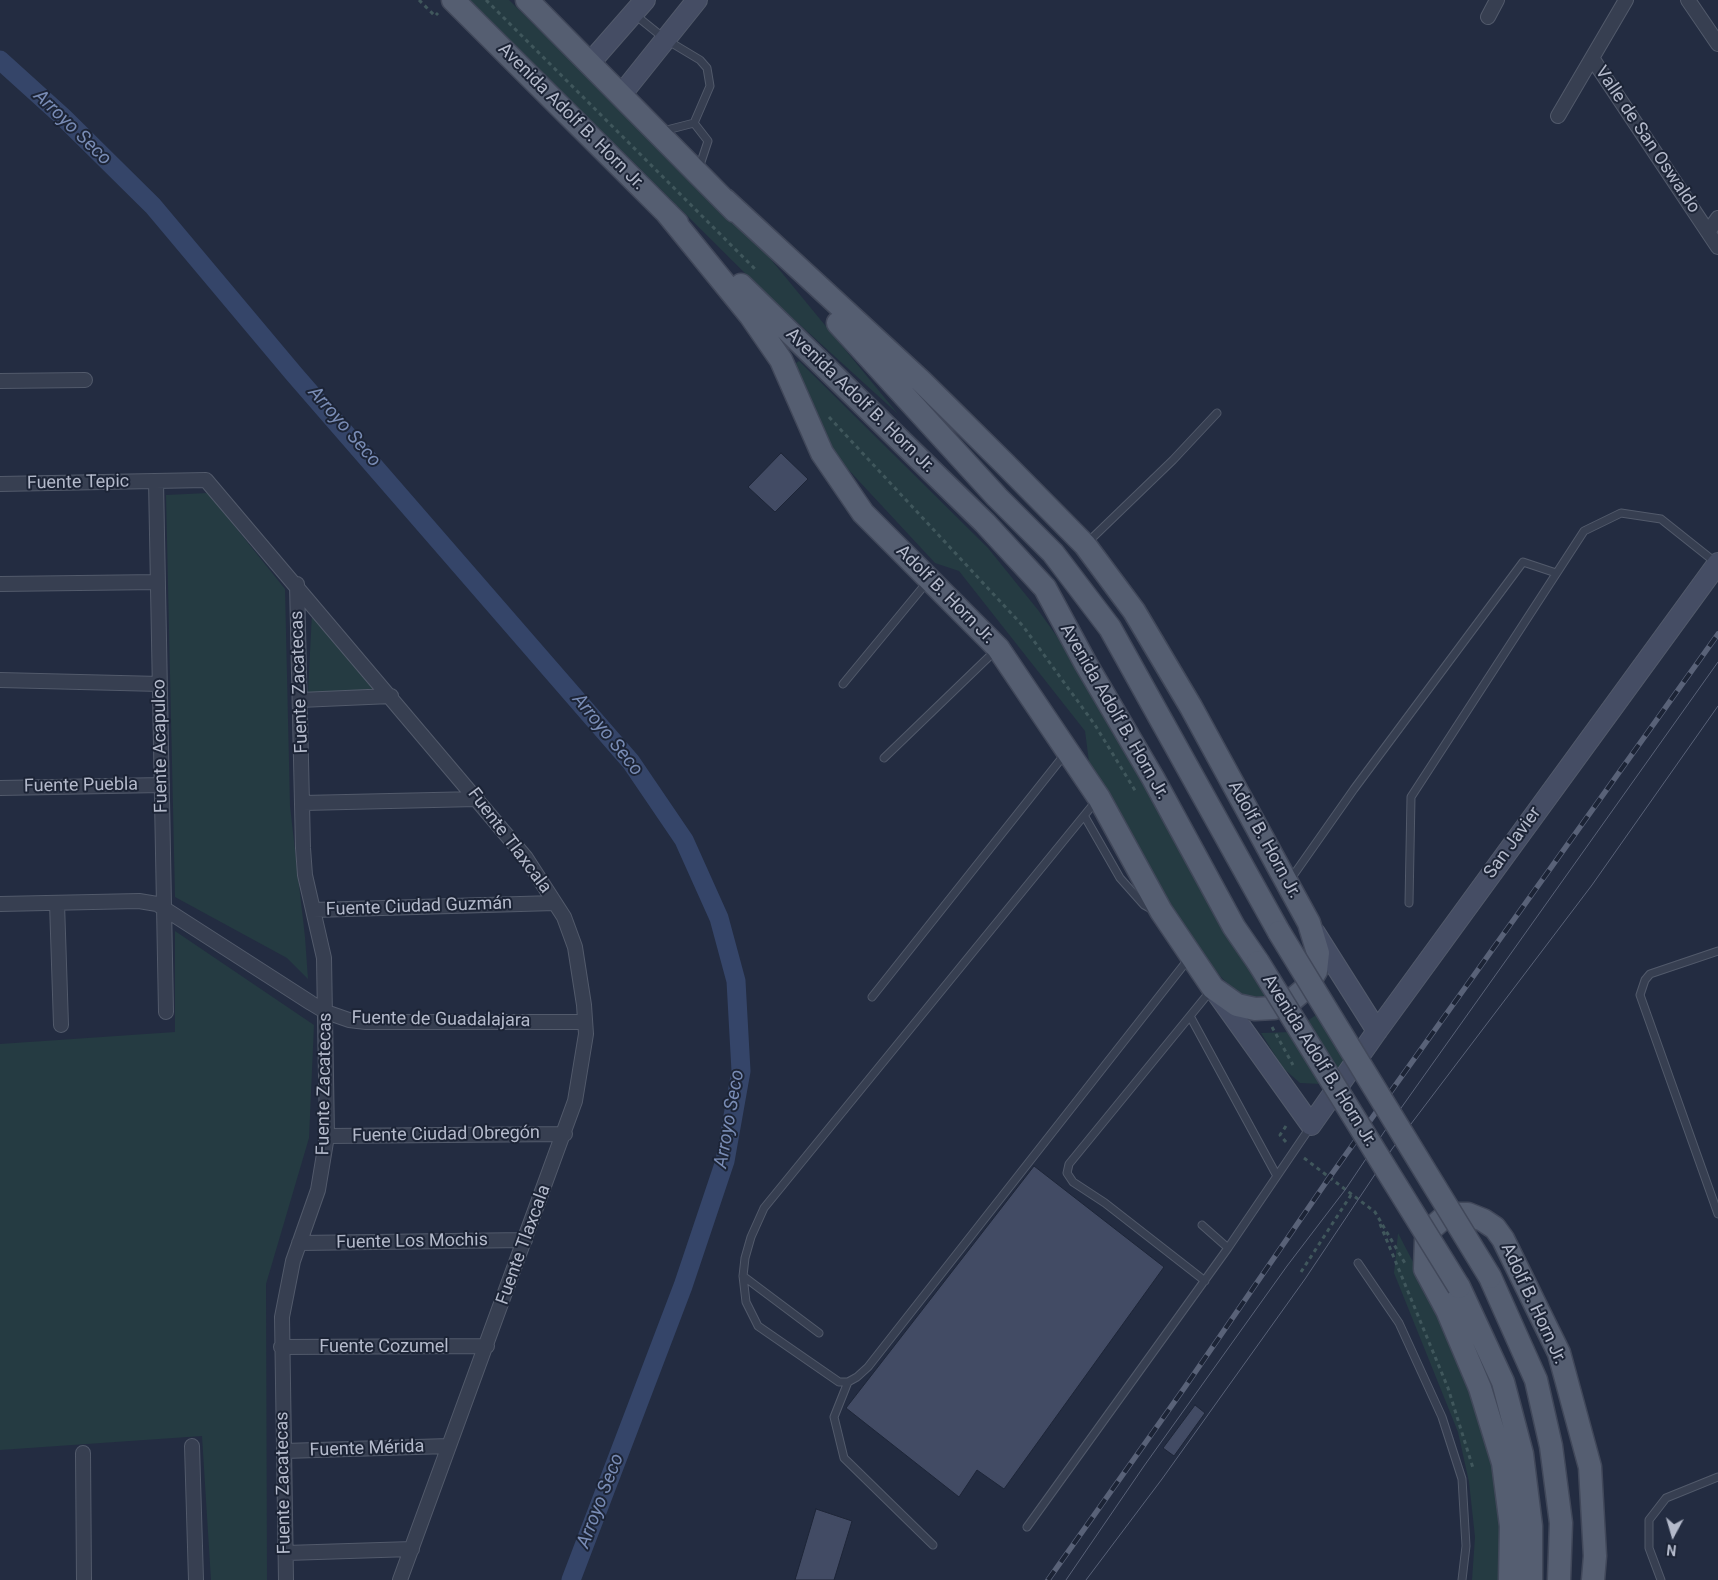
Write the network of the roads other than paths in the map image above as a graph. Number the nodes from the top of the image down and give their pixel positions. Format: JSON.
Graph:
{"nodes":[{"id":1,"x":453,"y":0,"type":"edge"},
{"id":2,"x":528,"y":0,"type":"edge"},
{"id":3,"x":697,"y":0,"type":"edge"},
{"id":4,"x":1498,"y":0,"type":"edge"},
{"id":5,"x":1626,"y":0,"type":"edge"},
{"id":6,"x":1688,"y":0,"type":"edge"},
{"id":7,"x":639,"y":7,"type":"edge"},
{"id":8,"x":1488,"y":17,"type":"dead end"},
{"id":9,"x":665,"y":39,"type":"junction"},
{"id":10,"x":1718,"y":44,"type":"edge"},
{"id":11,"x":1592,"y":58,"type":"junction"},
{"id":12,"x":589,"y":64,"type":"junction"},
{"id":13,"x":620,"y":95,"type":"junction"},
{"id":14,"x":1558,"y":116,"type":"dead end"},
{"id":15,"x":694,"y":123,"type":"junction"},
{"id":16,"x":657,"y":132,"type":"junction"},
{"id":17,"x":698,"y":174,"type":"junction"},
{"id":18,"x":725,"y":200,"type":"junction"},
{"id":19,"x":667,"y":213,"type":"junction"},
{"id":20,"x":1718,"y":218,"type":"edge"},
{"id":21,"x":1708,"y":232,"type":"junction"},
{"id":22,"x":1718,"y":247,"type":"edge"},
{"id":23,"x":85,"y":380,"type":"dead end"},
{"id":24,"x":0,"y":381,"type":"edge"},
{"id":25,"x":1217,"y":413,"type":"dead end"},
{"id":26,"x":156,"y":481,"type":"junction"},
{"id":27,"x":0,"y":484,"type":"edge"},
{"id":28,"x":1085,"y":544,"type":"junction"},
{"id":29,"x":1718,"y":564,"type":"edge"},
{"id":30,"x":1556,"y":573,"type":"junction"},
{"id":31,"x":928,"y":580,"type":"junction"},
{"id":32,"x":158,"y":582,"type":"junction"},
{"id":33,"x":0,"y":584,"type":"edge"},
{"id":34,"x":297,"y":584,"type":"junction"},
{"id":35,"x":998,"y":648,"type":"junction"},
{"id":36,"x":0,"y":680,"type":"edge"},
{"id":37,"x":160,"y":684,"type":"junction"},
{"id":38,"x":843,"y":684,"type":"dead end"},
{"id":39,"x":391,"y":696,"type":"junction"},
{"id":40,"x":300,"y":700,"type":"junction"},
{"id":41,"x":1068,"y":750,"type":"junction"},
{"id":42,"x":884,"y":758,"type":"dead end"},
{"id":43,"x":162,"y":785,"type":"junction"},
{"id":44,"x":0,"y":788,"type":"edge"},
{"id":45,"x":1099,"y":798,"type":"junction"},
{"id":46,"x":477,"y":799,"type":"junction"},
{"id":47,"x":303,"y":802,"type":"junction"},
{"id":48,"x":1085,"y":817,"type":"junction"},
{"id":49,"x":1288,"y":882,"type":"junction"},
{"id":50,"x":57,"y":903,"type":"junction"},
{"id":51,"x":555,"y":903,"type":"junction"},
{"id":52,"x":1409,"y":903,"type":"dead end"},
{"id":53,"x":0,"y":904,"type":"edge"},
{"id":54,"x":164,"y":908,"type":"junction"},
{"id":55,"x":313,"y":910,"type":"junction"},
{"id":56,"x":1161,"y":911,"type":"junction"},
{"id":57,"x":1309,"y":924,"type":"junction"},
{"id":58,"x":1718,"y":951,"type":"edge"},
{"id":59,"x":1192,"y":955,"type":"junction"},
{"id":60,"x":1213,"y":988,"type":"junction"},
{"id":61,"x":872,"y":997,"type":"dead end"},
{"id":62,"x":166,"y":1012,"type":"dead end"},
{"id":63,"x":326,"y":1012,"type":"junction"},
{"id":64,"x":1190,"y":1016,"type":"junction"},
{"id":65,"x":585,"y":1022,"type":"junction"},
{"id":66,"x":61,"y":1025,"type":"dead end"},
{"id":67,"x":1377,"y":1031,"type":"junction"},
{"id":68,"x":1311,"y":1125,"type":"junction"},
{"id":69,"x":565,"y":1134,"type":"junction"},
{"id":70,"x":328,"y":1136,"type":"junction"},
{"id":71,"x":1277,"y":1176,"type":"junction"},
{"id":72,"x":1718,"y":1214,"type":"edge"},
{"id":73,"x":1202,"y":1225,"type":"dead end"},
{"id":74,"x":526,"y":1240,"type":"junction"},
{"id":75,"x":300,"y":1243,"type":"junction"},
{"id":76,"x":1228,"y":1248,"type":"junction"},
{"id":77,"x":1358,"y":1263,"type":"dead end"},
{"id":78,"x":743,"y":1276,"type":"junction"},
{"id":79,"x":1205,"y":1281,"type":"junction"},
{"id":80,"x":819,"y":1333,"type":"dead end"},
{"id":81,"x":487,"y":1346,"type":"junction"},
{"id":82,"x":281,"y":1348,"type":"junction"},
{"id":83,"x":848,"y":1382,"type":"junction"},
{"id":84,"x":192,"y":1446,"type":"dead end"},
{"id":85,"x":449,"y":1446,"type":"junction"},
{"id":86,"x":284,"y":1452,"type":"junction"},
{"id":87,"x":83,"y":1453,"type":"dead end"},
{"id":88,"x":1718,"y":1477,"type":"edge"},
{"id":89,"x":1027,"y":1527,"type":"dead end"},
{"id":90,"x":933,"y":1544,"type":"dead end"},
{"id":91,"x":412,"y":1550,"type":"junction"},
{"id":92,"x":286,"y":1553,"type":"junction"},
{"id":93,"x":84,"y":1580,"type":"edge"},
{"id":94,"x":196,"y":1580,"type":"edge"},
{"id":95,"x":286,"y":1580,"type":"edge"},
{"id":96,"x":400,"y":1580,"type":"edge"},
{"id":97,"x":1462,"y":1580,"type":"edge"},
{"id":98,"x":1510,"y":1580,"type":"edge"},
{"id":99,"x":1531,"y":1580,"type":"edge"},
{"id":100,"x":1559,"y":1580,"type":"edge"},
{"id":101,"x":1593,"y":1580,"type":"edge"},
{"id":102,"x":1661,"y":1580,"type":"edge"}],
"edges":[{"from":1,"to":19,"type":"main road","name":"Avenida Adolf B. Horn Jr."},
{"from":2,"to":12,"type":"main road","name":"Avenida Adolf B. Horn Jr."},
{"from":3,"to":9,"type":"street"},
{"from":4,"to":8,"type":"street"},
{"from":5,"to":11,"type":"street"},
{"from":6,"to":10,"type":"street"},
{"from":7,"to":9,"type":"lane"},
{"from":7,"to":12,"type":"street"},
{"from":9,"to":13,"type":"street"},
{"from":9,"to":15,"type":"lane"},
{"from":11,"to":14,"type":"street"},
{"from":11,"to":21,"type":"street","name":"Valle de San Oswaldo"},
{"from":12,"to":13,"type":"main road","name":"Avenida Adolf B. Horn Jr."},
{"from":13,"to":16,"type":"main road","name":"Avenida Adolf B. Horn Jr."},
{"from":15,"to":16,"type":"lane"},
{"from":15,"to":17,"type":"lane"},
{"from":16,"to":17,"type":"main road","name":"Avenida Adolf B. Horn Jr."},
{"from":17,"to":18,"type":"main road","name":"Avenida Adolf B. Horn Jr."},
{"from":18,"to":28,"type":"main road","name":"Adolf B. Horn Jr."},
{"from":18,"to":100,"type":"main road","name":"Avenida Adolf B. Horn Jr.","bridge":true},
{"from":19,"to":31,"type":"main road","name":"Adolf B. Horn Jr."},
{"from":19,"to":99,"type":"main road","name":"Avenida Adolf B. Horn Jr.","bridge":true},
{"from":20,"to":21,"type":"street"},
{"from":21,"to":22,"type":"street","name":"Valle de San Oswaldo"},
{"from":23,"to":24,"type":"street"},
{"from":25,"to":28,"type":"lane"},
{"from":26,"to":27,"type":"street","name":"Fuente Tepic"},
{"from":26,"to":32,"type":"street","name":"Fuente Acapulco"},
{"from":26,"to":34,"type":"street","name":"Fuente Tlaxcala"},
{"from":28,"to":49,"type":"main road","name":"Adolf B. Horn Jr."},
{"from":29,"to":30,"type":"lane"},
{"from":29,"to":67,"type":"street","name":"San Javier"},
{"from":30,"to":49,"type":"lane"},
{"from":30,"to":52,"type":"lane"},
{"from":31,"to":35,"type":"main road","name":"Adolf B. Horn Jr."},
{"from":31,"to":38,"type":"lane"},
{"from":32,"to":33,"type":"street"},
{"from":32,"to":37,"type":"street","name":"Fuente Acapulco"},
{"from":34,"to":39,"type":"street","name":"Fuente Tlaxcala"},
{"from":34,"to":40,"type":"street","name":"Fuente Zacatecas"},
{"from":35,"to":41,"type":"main road","name":"Adolf B. Horn Jr."},
{"from":35,"to":42,"type":"lane"},
{"from":36,"to":37,"type":"street"},
{"from":37,"to":43,"type":"street","name":"Fuente Acapulco"},
{"from":39,"to":40,"type":"street"},
{"from":39,"to":46,"type":"street","name":"Fuente Tlaxcala"},
{"from":40,"to":47,"type":"street","name":"Fuente Zacatecas"},
{"from":41,"to":45,"type":"main road","name":"Adolf B. Horn Jr."},
{"from":41,"to":61,"type":"lane"},
{"from":43,"to":44,"type":"street","name":"Fuente Puebla"},
{"from":43,"to":54,"type":"street","name":"Fuente Acapulco"},
{"from":45,"to":48,"type":"lane"},
{"from":45,"to":56,"type":"main road","name":"Adolf B. Horn Jr."},
{"from":46,"to":47,"type":"street"},
{"from":46,"to":51,"type":"street","name":"Fuente Tlaxcala"},
{"from":47,"to":55,"type":"street","name":"Fuente Zacatecas"},
{"from":48,"to":56,"type":"lane"},
{"from":48,"to":78,"type":"lane"},
{"from":49,"to":57,"type":"main road","name":"Adolf B. Horn Jr."},
{"from":50,"to":53,"type":"street","name":"Fuente de Guadalajara"},
{"from":50,"to":54,"type":"street","name":"Fuente de Guadalajara"},
{"from":50,"to":66,"type":"street"},
{"from":51,"to":55,"type":"street","name":"Fuente Ciudad Guzmán"},
{"from":51,"to":65,"type":"street","name":"Fuente Tlaxcala"},
{"from":54,"to":62,"type":"street","name":"Fuente Acapulco"},
{"from":54,"to":63,"type":"street","name":"Fuente de Guadalajara"},
{"from":55,"to":63,"type":"street","name":"Fuente Zacatecas"},
{"from":56,"to":59,"type":"main road","name":"Adolf B. Horn Jr."},
{"from":57,"to":60,"type":"main road","name":"Adolf B. Horn Jr."},
{"from":57,"to":67,"type":"street","name":"Adolf B. Horn Jr."},
{"from":58,"to":72,"type":"lane"},
{"from":59,"to":60,"type":"main road","name":"Adolf B. Horn Jr."},
{"from":59,"to":83,"type":"lane"},
{"from":60,"to":64,"type":"lane"},
{"from":60,"to":68,"type":"street","name":"Adolf B. Horn Jr."},
{"from":63,"to":65,"type":"street","name":"Fuente de Guadalajara"},
{"from":63,"to":70,"type":"street","name":"Fuente Zacatecas"},
{"from":64,"to":71,"type":"lane"},
{"from":64,"to":79,"type":"lane"},
{"from":65,"to":69,"type":"street","name":"Fuente Tlaxcala"},
{"from":67,"to":68,"type":"street","name":"San Javier"},
{"from":68,"to":71,"type":"lane"},
{"from":69,"to":70,"type":"street","name":"Fuente Ciudad Obregón"},
{"from":69,"to":74,"type":"street","name":"Fuente Tlaxcala"},
{"from":70,"to":75,"type":"street","name":"Fuente Zacatecas"},
{"from":71,"to":76,"type":"lane"},
{"from":73,"to":76,"type":"lane"},
{"from":74,"to":75,"type":"street","name":"Fuente Los Mochis"},
{"from":74,"to":81,"type":"street","name":"Fuente Tlaxcala"},
{"from":75,"to":82,"type":"street","name":"Fuente Zacatecas"},
{"from":76,"to":79,"type":"lane"},
{"from":77,"to":97,"type":"lane"},
{"from":78,"to":80,"type":"lane"},
{"from":78,"to":83,"type":"lane"},
{"from":79,"to":89,"type":"lane"},
{"from":81,"to":82,"type":"street","name":"Fuente Cozumel"},
{"from":81,"to":85,"type":"street","name":"Fuente Tlaxcala"},
{"from":82,"to":86,"type":"street","name":"Fuente Zacatecas"},
{"from":83,"to":90,"type":"lane"},
{"from":84,"to":94,"type":"street"},
{"from":85,"to":86,"type":"street","name":"Fuente Mérida"},
{"from":85,"to":91,"type":"street","name":"Fuente Tlaxcala"},
{"from":86,"to":92,"type":"street","name":"Fuente Zacatecas"},
{"from":87,"to":93,"type":"street"},
{"from":88,"to":102,"type":"lane"},
{"from":91,"to":92,"type":"street"},
{"from":91,"to":96,"type":"street","name":"Fuente Tlaxcala"},
{"from":92,"to":95,"type":"street","name":"Fuente Zacatecas"},
{"from":98,"to":101,"type":"main road","name":"Adolf B. Horn Jr."}]}
